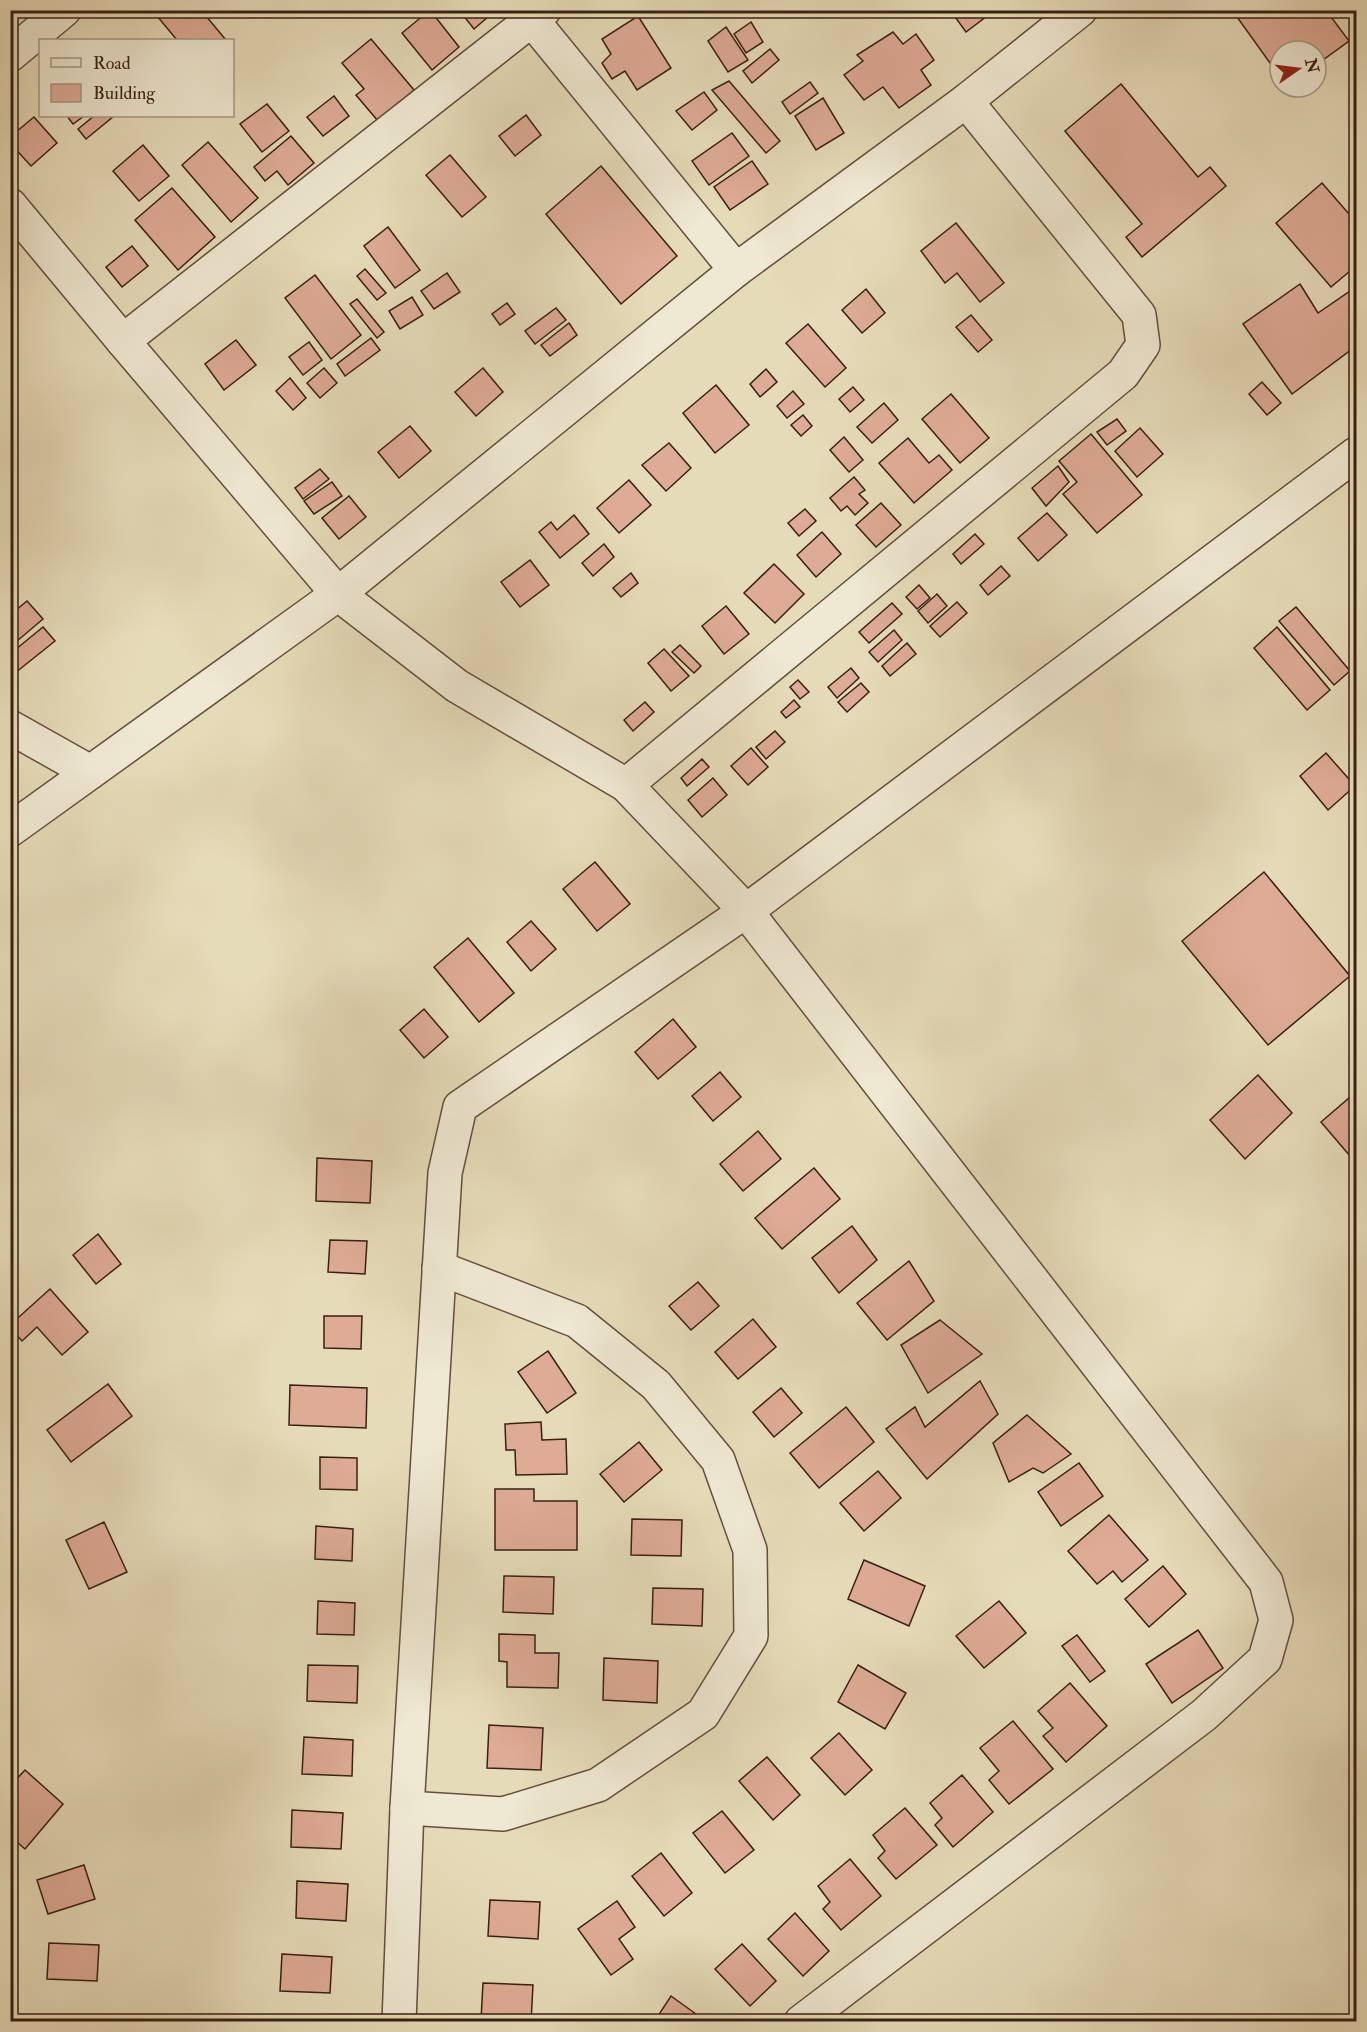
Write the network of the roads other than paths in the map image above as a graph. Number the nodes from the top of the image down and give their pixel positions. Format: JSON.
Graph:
{"nodes":[{"id":1,"x":64,"y":10,"type":"edge"},
{"id":2,"x":1080,"y":10,"type":"edge"},
{"id":3,"x":538,"y":15,"type":"edge"},
{"id":4,"x":10,"y":55,"type":"edge"},
{"id":5,"x":966,"y":101,"type":"junction"},
{"id":6,"x":10,"y":205,"type":"edge"},
{"id":7,"x":736,"y":270,"type":"junction"},
{"id":8,"x":123,"y":341,"type":"junction"},
{"id":9,"x":1356,"y":454,"type":"edge"},
{"id":10,"x":338,"y":594,"type":"junction"},
{"id":11,"x":10,"y":727,"type":"edge"},
{"id":12,"x":90,"y":772,"type":"junction"},
{"id":13,"x":626,"y":785,"type":"junction"},
{"id":14,"x":10,"y":830,"type":"edge"},
{"id":15,"x":746,"y":911,"type":"junction"},
{"id":16,"x":439,"y":1268,"type":"junction"},
{"id":17,"x":407,"y":1808,"type":"junction"},
{"id":18,"x":399,"y":2022,"type":"edge"},
{"id":19,"x":801,"y":2022,"type":"edge"}],
"edges":[{"from":1,"to":4,"type":"street"},
{"from":2,"to":5,"type":"street"},
{"from":3,"to":7,"type":"street"},
{"from":3,"to":8,"type":"street"},
{"from":5,"to":7,"type":"street"},
{"from":5,"to":13,"type":"street"},
{"from":6,"to":8,"type":"street"},
{"from":7,"to":10,"type":"street"},
{"from":8,"to":10,"type":"street"},
{"from":9,"to":15,"type":"street"},
{"from":10,"to":12,"type":"street"},
{"from":10,"to":13,"type":"street"},
{"from":11,"to":12,"type":"street"},
{"from":12,"to":14,"type":"street"},
{"from":13,"to":15,"type":"street"},
{"from":15,"to":16,"type":"street"},
{"from":15,"to":19,"type":"street"},
{"from":16,"to":17,"type":"street"},
{"from":16,"to":17,"type":"street"},
{"from":17,"to":18,"type":"street"}]}
